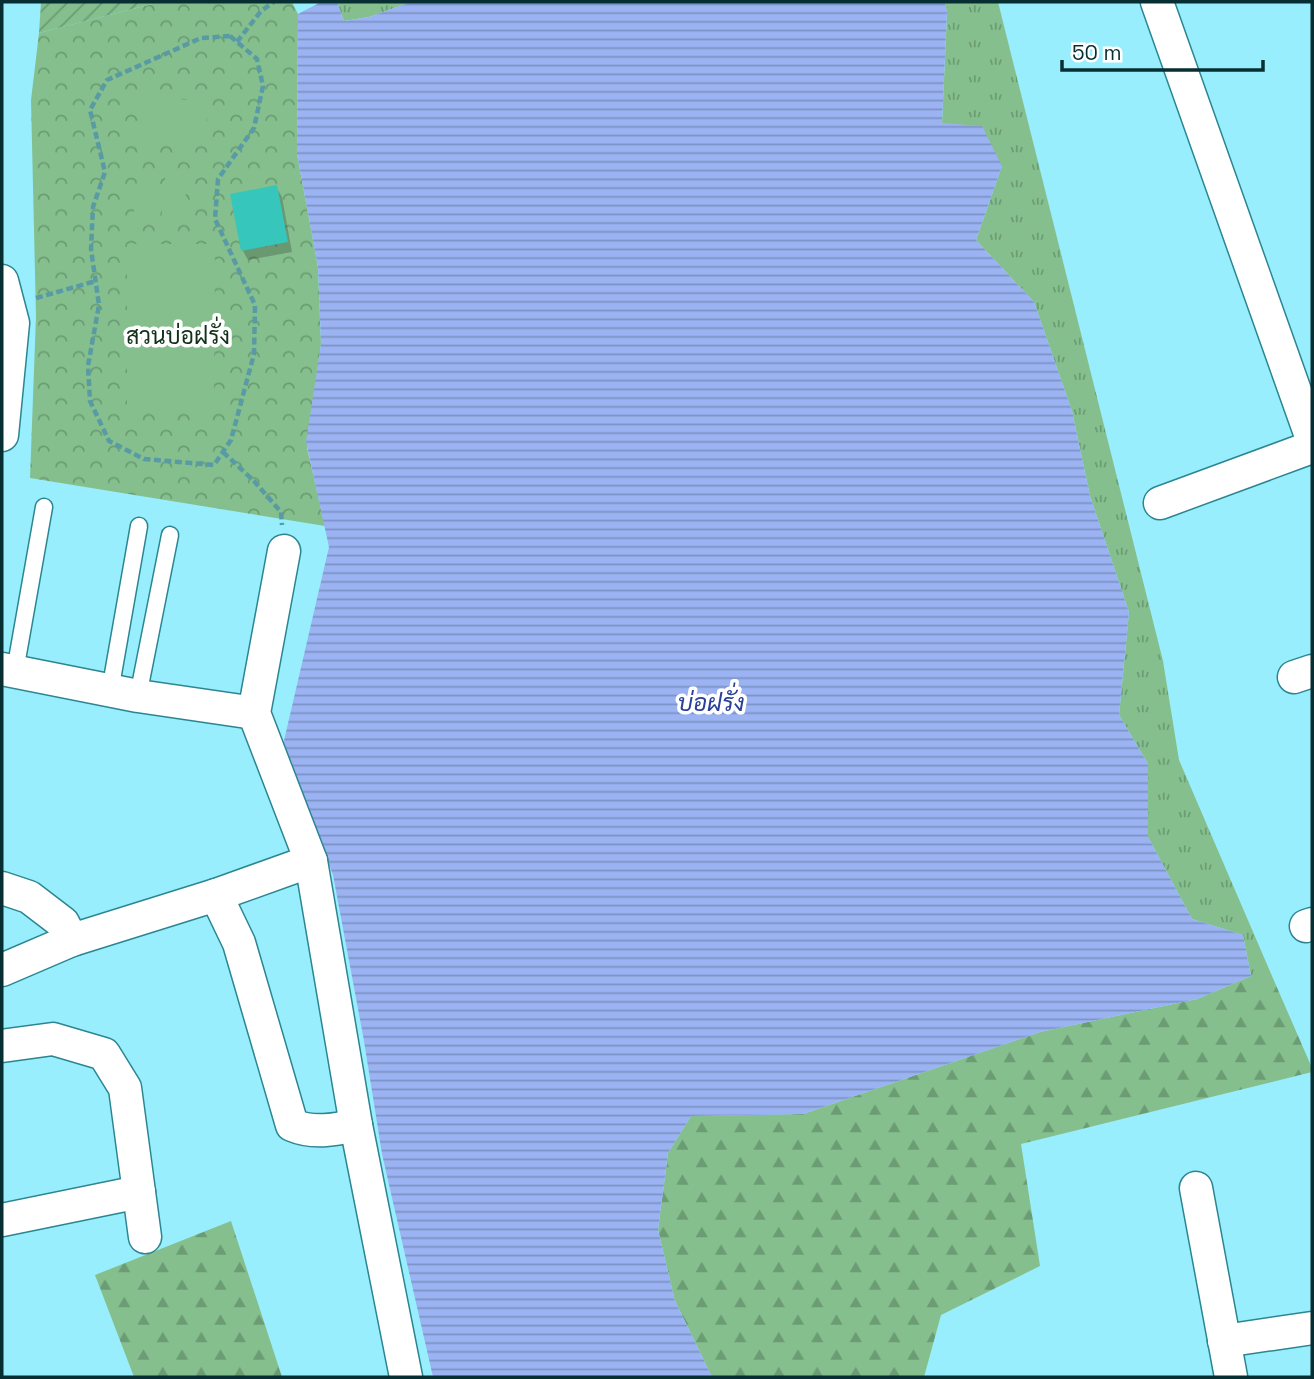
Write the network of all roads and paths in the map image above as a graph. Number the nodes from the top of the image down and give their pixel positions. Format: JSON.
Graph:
{"nodes":[{"id":1,"x":274,"y":2,"type":"edge"},
{"id":2,"x":1157,"y":2,"type":"edge"},
{"id":3,"x":237,"y":42,"type":"junction"},
{"id":4,"x":96,"y":281,"type":"junction"},
{"id":5,"x":5,"y":294,"type":"edge"},
{"id":6,"x":2,"y":435,"type":"edge"},
{"id":7,"x":1312,"y":439,"type":"edge"},
{"id":8,"x":1312,"y":447,"type":"edge"},
{"id":9,"x":223,"y":452,"type":"junction"},
{"id":10,"x":1160,"y":503,"type":"dead end"},
{"id":11,"x":44,"y":507,"type":"dead end"},
{"id":12,"x":139,"y":526,"type":"dead end"},
{"id":13,"x":170,"y":535,"type":"dead end"},
{"id":14,"x":284,"y":551,"type":"joint"},
{"id":15,"x":8,"y":670,"type":"edge"},
{"id":16,"x":124,"y":693,"type":"junction"},
{"id":17,"x":254,"y":713,"type":"junction"},
{"id":18,"x":311,"y":861,"type":"junction"},
{"id":19,"x":2,"y":888,"type":"edge"},
{"id":20,"x":216,"y":895,"type":"junction"},
{"id":21,"x":72,"y":940,"type":"junction"},
{"id":22,"x":2,"y":970,"type":"edge"},
{"id":23,"x":2,"y":1046,"type":"edge"},
{"id":24,"x":356,"y":1125,"type":"junction"},
{"id":25,"x":1196,"y":1188,"type":"dead end"},
{"id":26,"x":139,"y":1192,"type":"junction"},
{"id":27,"x":2,"y":1220,"type":"edge"},
{"id":28,"x":145,"y":1237,"type":"dead end"},
{"id":29,"x":1312,"y":1328,"type":"edge"},
{"id":30,"x":1224,"y":1341,"type":"junction"},
{"id":31,"x":406,"y":1377,"type":"edge"},
{"id":32,"x":1231,"y":1377,"type":"edge"}],
"edges":[{"from":1,"to":3,"type":"path"},
{"from":2,"to":7,"type":"street"},
{"from":3,"to":4,"type":"path"},
{"from":3,"to":9,"type":"path"},
{"from":4,"to":5,"type":"path"},
{"from":4,"to":9,"type":"path"},
{"from":5,"to":6,"type":"street"},
{"from":8,"to":10,"type":"street"},
{"from":9,"to":14,"type":"path"},
{"from":11,"to":15,"type":"lane"},
{"from":12,"to":16,"type":"lane"},
{"from":13,"to":16,"type":"lane"},
{"from":14,"to":17,"type":"street"},
{"from":15,"to":16,"type":"street"},
{"from":16,"to":17,"type":"street"},
{"from":17,"to":18,"type":"street"},
{"from":18,"to":20,"type":"street"},
{"from":18,"to":24,"type":"street"},
{"from":19,"to":21,"type":"street"},
{"from":20,"to":21,"type":"street"},
{"from":20,"to":24,"type":"street"},
{"from":21,"to":22,"type":"street"},
{"from":23,"to":26,"type":"street"},
{"from":24,"to":31,"type":"street"},
{"from":25,"to":30,"type":"street"},
{"from":26,"to":27,"type":"street"},
{"from":26,"to":28,"type":"street"},
{"from":29,"to":30,"type":"street"},
{"from":30,"to":32,"type":"street"}]}
